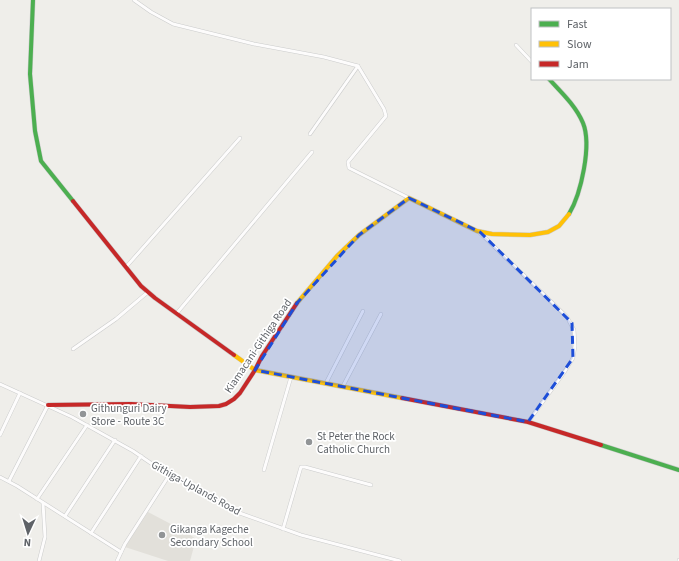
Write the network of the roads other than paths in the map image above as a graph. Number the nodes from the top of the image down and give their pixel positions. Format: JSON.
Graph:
{"nodes":[{"id":1,"x":33,"y":0,"type":"edge"},
{"id":2,"x":134,"y":0,"type":"edge"},
{"id":3,"x":516,"y":45,"type":"dead end"},
{"id":4,"x":531,"y":61,"type":"edge"},
{"id":5,"x":358,"y":66,"type":"junction"},
{"id":6,"x":550,"y":80,"type":"edge"},
{"id":7,"x":310,"y":134,"type":"dead end"},
{"id":8,"x":240,"y":138,"type":"dead end"},
{"id":9,"x":312,"y":152,"type":"dead end"},
{"id":10,"x":409,"y":198,"type":"junction"},
{"id":11,"x":480,"y":232,"type":"junction"},
{"id":12,"x":126,"y":267,"type":"junction"},
{"id":13,"x":148,"y":292,"type":"junction"},
{"id":14,"x":363,"y":311,"type":"dead end"},
{"id":15,"x":177,"y":313,"type":"junction"},
{"id":16,"x":382,"y":314,"type":"dead end"},
{"id":17,"x":73,"y":349,"type":"dead end"},
{"id":18,"x":256,"y":370,"type":"junction"},
{"id":19,"x":291,"y":377,"type":"junction"},
{"id":20,"x":326,"y":383,"type":"junction"},
{"id":21,"x":0,"y":384,"type":"edge"},
{"id":22,"x":343,"y":386,"type":"junction"},
{"id":23,"x":20,"y":393,"type":"junction"},
{"id":24,"x":48,"y":405,"type":"junction"},
{"id":25,"x":528,"y":422,"type":"junction"},
{"id":26,"x":87,"y":425,"type":"junction"},
{"id":27,"x":0,"y":435,"type":"edge"},
{"id":28,"x":115,"y":440,"type":"junction"},
{"id":29,"x":141,"y":456,"type":"junction"},
{"id":30,"x":264,"y":470,"type":"dead end"},
{"id":31,"x":679,"y":470,"type":"edge"},
{"id":32,"x":170,"y":474,"type":"junction"},
{"id":33,"x":1,"y":478,"type":"edge"},
{"id":34,"x":9,"y":482,"type":"junction"},
{"id":35,"x":371,"y":485,"type":"dead end"},
{"id":36,"x":37,"y":499,"type":"junction"},
{"id":37,"x":43,"y":503,"type":"junction"},
{"id":38,"x":65,"y":516,"type":"junction"},
{"id":39,"x":283,"y":529,"type":"junction"},
{"id":40,"x":91,"y":533,"type":"junction"},
{"id":41,"x":121,"y":552,"type":"junction"},
{"id":42,"x":39,"y":561,"type":"edge"},
{"id":43,"x":117,"y":561,"type":"edge"},
{"id":44,"x":400,"y":561,"type":"edge"}],
"edges":[{"from":1,"to":12,"type":"street"},
{"from":2,"to":5,"type":"street"},
{"from":3,"to":4,"type":"street"},
{"from":5,"to":7,"type":"street"},
{"from":5,"to":10,"type":"street"},
{"from":6,"to":11,"type":"street"},
{"from":8,"to":12,"type":"street"},
{"from":9,"to":15,"type":"street"},
{"from":10,"to":11,"type":"street"},
{"from":10,"to":18,"type":"street","name":"Kiamacani-Githiga Road"},
{"from":11,"to":25,"type":"street"},
{"from":12,"to":13,"type":"street"},
{"from":13,"to":15,"type":"street"},
{"from":13,"to":17,"type":"street"},
{"from":14,"to":20,"type":"street"},
{"from":15,"to":18,"type":"street"},
{"from":16,"to":22,"type":"street"},
{"from":18,"to":19,"type":"street"},
{"from":18,"to":24,"type":"street","name":"Kiamacani-Githiga Road"},
{"from":19,"to":20,"type":"street"},
{"from":19,"to":30,"type":"street"},
{"from":20,"to":22,"type":"street"},
{"from":21,"to":23,"type":"street","name":"Kiamacani-Githiga Road"},
{"from":22,"to":25,"type":"street"},
{"from":23,"to":24,"type":"street","name":"Kiamacani-Githiga Road"},
{"from":23,"to":27,"type":"street"},
{"from":24,"to":26,"type":"street","name":"Githiga-Uplands Road"},
{"from":24,"to":34,"type":"street"},
{"from":25,"to":31,"type":"street"},
{"from":26,"to":28,"type":"street","name":"Githiga-Uplands Road"},
{"from":26,"to":36,"type":"street"},
{"from":28,"to":29,"type":"street","name":"Githiga-Uplands Road"},
{"from":28,"to":38,"type":"street"},
{"from":29,"to":32,"type":"street","name":"Githiga-Uplands Road"},
{"from":29,"to":40,"type":"street"},
{"from":32,"to":39,"type":"street","name":"Githiga-Uplands Road"},
{"from":32,"to":41,"type":"street"},
{"from":33,"to":34,"type":"street"},
{"from":34,"to":36,"type":"street"},
{"from":35,"to":39,"type":"street"},
{"from":36,"to":37,"type":"street"},
{"from":37,"to":38,"type":"street"},
{"from":37,"to":42,"type":"street"},
{"from":38,"to":40,"type":"street"},
{"from":39,"to":44,"type":"street","name":"Githiga-Uplands Road"},
{"from":40,"to":41,"type":"street"},
{"from":41,"to":43,"type":"street"}]}
